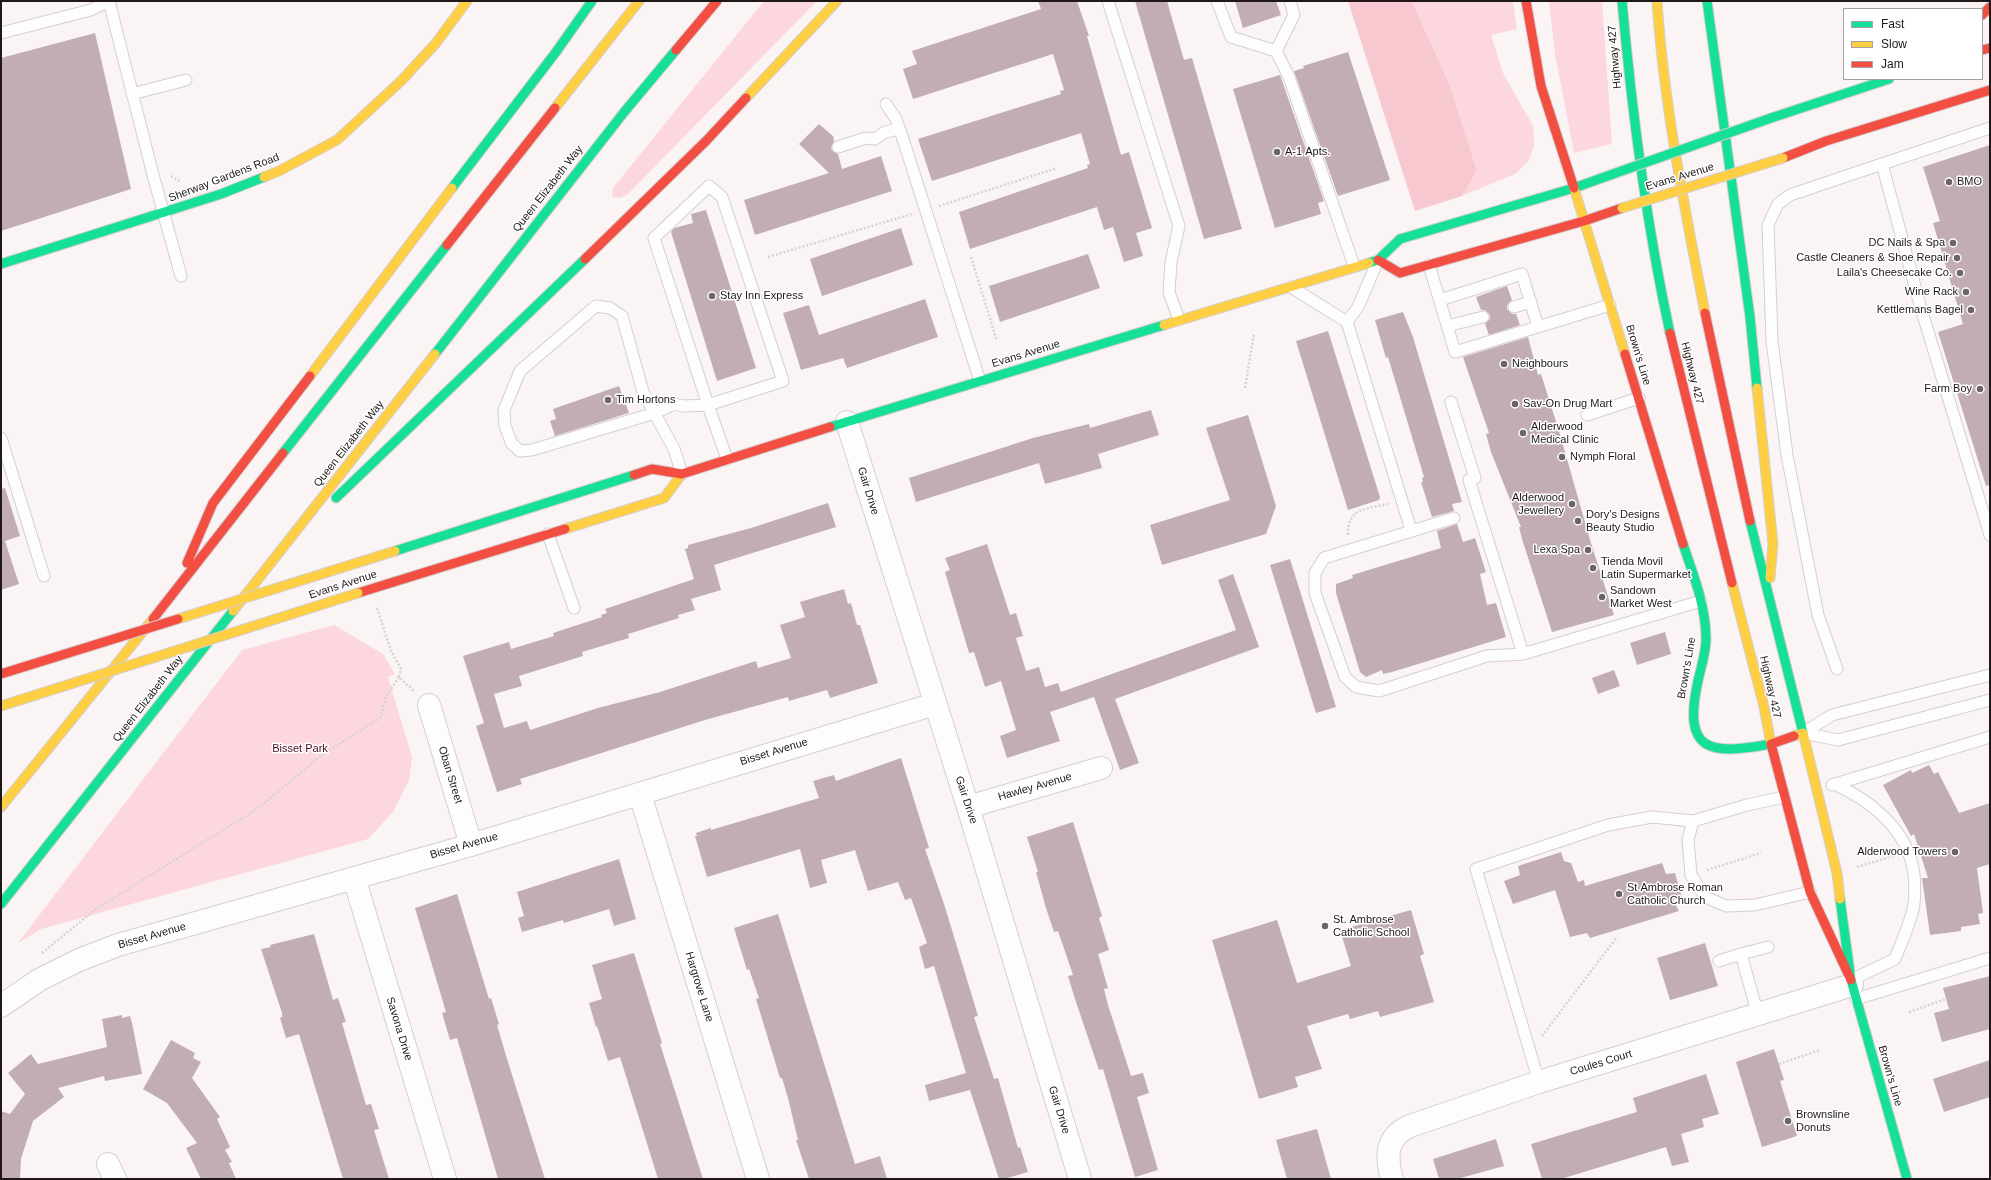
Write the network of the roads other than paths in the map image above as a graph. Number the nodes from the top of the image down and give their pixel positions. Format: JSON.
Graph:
{"nodes":[{"id":1,"x":108,"y":1,"type":"edge"},
{"id":2,"x":467,"y":1,"type":"edge"},
{"id":3,"x":592,"y":1,"type":"edge"},
{"id":4,"x":639,"y":1,"type":"edge"},
{"id":5,"x":717,"y":1,"type":"edge"},
{"id":6,"x":837,"y":1,"type":"edge"},
{"id":7,"x":1108,"y":1,"type":"edge"},
{"id":8,"x":1217,"y":1,"type":"edge"},
{"id":9,"x":1290,"y":1,"type":"edge"},
{"id":10,"x":1526,"y":1,"type":"edge"},
{"id":11,"x":1622,"y":1,"type":"edge"},
{"id":12,"x":1657,"y":1,"type":"edge"},
{"id":13,"x":1708,"y":1,"type":"edge"},
{"id":14,"x":1719,"y":23,"type":"dead end"},
{"id":15,"x":1,"y":33,"type":"edge"},
{"id":16,"x":1276,"y":51,"type":"junction"},
{"id":17,"x":1716,"y":75,"type":"junction"},
{"id":18,"x":186,"y":80,"type":"dead end"},
{"id":19,"x":1886,"y":80,"type":"edge"},
{"id":20,"x":1990,"y":90,"type":"edge"},
{"id":21,"x":132,"y":94,"type":"junction"},
{"id":22,"x":886,"y":104,"type":"dead end"},
{"id":23,"x":1990,"y":128,"type":"edge"},
{"id":24,"x":899,"y":129,"type":"junction"},
{"id":25,"x":838,"y":147,"type":"dead end"},
{"id":26,"x":1882,"y":164,"type":"junction"},
{"id":27,"x":1574,"y":188,"type":"junction"},
{"id":28,"x":164,"y":213,"type":"junction"},
{"id":29,"x":1584,"y":221,"type":"junction"},
{"id":30,"x":1378,"y":260,"type":"junction"},
{"id":31,"x":1,"y":264,"type":"edge"},
{"id":32,"x":1430,"y":265,"type":"junction"},
{"id":33,"x":1354,"y":266,"type":"junction"},
{"id":34,"x":181,"y":276,"type":"dead end"},
{"id":35,"x":1290,"y":286,"type":"junction"},
{"id":36,"x":1440,"y":300,"type":"junction"},
{"id":37,"x":1530,"y":302,"type":"junction"},
{"id":38,"x":1610,"y":305,"type":"junction"},
{"id":39,"x":1514,"y":307,"type":"dead end"},
{"id":40,"x":1483,"y":317,"type":"dead end"},
{"id":41,"x":1179,"y":320,"type":"junction"},
{"id":42,"x":1347,"y":322,"type":"junction"},
{"id":43,"x":1447,"y":326,"type":"junction"},
{"id":44,"x":1538,"y":327,"type":"junction"},
{"id":45,"x":980,"y":381,"type":"junction"},
{"id":46,"x":1639,"y":398,"type":"junction"},
{"id":47,"x":1451,"y":402,"type":"dead end"},
{"id":48,"x":708,"y":405,"type":"junction"},
{"id":49,"x":655,"y":413,"type":"junction"},
{"id":50,"x":1587,"y":415,"type":"dead end"},
{"id":51,"x":847,"y":422,"type":"junction"},
{"id":52,"x":1,"y":438,"type":"edge"},
{"id":53,"x":727,"y":459,"type":"junction"},
{"id":54,"x":682,"y":474,"type":"junction"},
{"id":55,"x":1454,"y":518,"type":"dead end"},
{"id":56,"x":1411,"y":530,"type":"junction"},
{"id":57,"x":548,"y":534,"type":"junction"},
{"id":58,"x":1990,"y":535,"type":"edge"},
{"id":59,"x":283,"y":548,"type":"junction"},
{"id":60,"x":44,"y":576,"type":"dead end"},
{"id":61,"x":175,"y":591,"type":"junction"},
{"id":62,"x":1768,"y":598,"type":"junction"},
{"id":63,"x":1701,"y":601,"type":"junction"},
{"id":64,"x":574,"y":608,"type":"dead end"},
{"id":65,"x":1523,"y":654,"type":"junction"},
{"id":66,"x":1837,"y":669,"type":"dead end"},
{"id":67,"x":1,"y":674,"type":"edge"},
{"id":68,"x":1990,"y":675,"type":"edge"},
{"id":69,"x":1990,"y":700,"type":"edge"},
{"id":70,"x":935,"y":704,"type":"junction"},
{"id":71,"x":429,"y":705,"type":"road end"},
{"id":72,"x":1,"y":706,"type":"edge"},
{"id":73,"x":1803,"y":733,"type":"junction"},
{"id":74,"x":1990,"y":737,"type":"edge"},
{"id":75,"x":1771,"y":744,"type":"junction"},
{"id":76,"x":1101,"y":768,"type":"dead end"},
{"id":77,"x":1834,"y":784,"type":"junction"},
{"id":78,"x":1816,"y":790,"type":"junction"},
{"id":79,"x":640,"y":794,"type":"junction"},
{"id":80,"x":1784,"y":797,"type":"junction"},
{"id":81,"x":1,"y":806,"type":"edge"},
{"id":82,"x":968,"y":807,"type":"junction"},
{"id":83,"x":1693,"y":821,"type":"junction"},
{"id":84,"x":471,"y":845,"type":"junction"},
{"id":85,"x":354,"y":878,"type":"junction"},
{"id":86,"x":1810,"y":892,"type":"junction"},
{"id":87,"x":1,"y":904,"type":"edge"},
{"id":88,"x":1768,"y":947,"type":"dead end"},
{"id":89,"x":1741,"y":954,"type":"junction"},
{"id":90,"x":1990,"y":958,"type":"edge"},
{"id":91,"x":1719,"y":961,"type":"dead end"},
{"id":92,"x":1853,"y":988,"type":"junction"},
{"id":93,"x":1,"y":1006,"type":"edge"},
{"id":94,"x":1758,"y":1015,"type":"junction"},
{"id":95,"x":1539,"y":1082,"type":"junction"},
{"id":96,"x":445,"y":1179,"type":"edge"},
{"id":97,"x":758,"y":1179,"type":"edge"},
{"id":98,"x":1080,"y":1179,"type":"edge"},
{"id":99,"x":1392,"y":1179,"type":"edge"},
{"id":100,"x":1907,"y":1179,"type":"edge"}],
"edges":[{"from":1,"to":15,"type":"lane"},
{"from":1,"to":21,"type":"lane"},
{"from":2,"to":28,"type":"main road","name":"Sherway Gardens Road"},
{"from":3,"to":61,"type":"main road"},
{"from":4,"to":61,"type":"main road"},
{"from":5,"to":59,"type":"main road","name":"Queen Elizabeth Way"},
{"from":6,"to":59,"type":"main road"},
{"from":7,"to":41,"type":"lane"},
{"from":8,"to":16,"type":"lane"},
{"from":9,"to":16,"type":"lane"},
{"from":10,"to":27,"type":"main road","name":"Brown's Line"},
{"from":11,"to":75,"type":"main road","name":"Highway 427"},
{"from":12,"to":62,"type":"main road","name":"Highway 427"},
{"from":13,"to":17,"type":"main road"},
{"from":14,"to":17,"type":"main road"},
{"from":16,"to":33,"type":"lane"},
{"from":17,"to":62,"type":"main road"},
{"from":18,"to":21,"type":"lane"},
{"from":19,"to":27,"type":"main road","name":"Evans Avenue","bridge":true},
{"from":20,"to":29,"type":"main road","name":"Evans Avenue","bridge":true},
{"from":21,"to":28,"type":"lane"},
{"from":22,"to":24,"type":"lane"},
{"from":23,"to":26,"type":"lane"},
{"from":24,"to":25,"type":"lane"},
{"from":24,"to":45,"type":"lane"},
{"from":26,"to":58,"type":"lane"},
{"from":26,"to":66,"type":"lane"},
{"from":27,"to":29,"type":"main road","name":"Brown's Line"},
{"from":27,"to":30,"type":"main road","name":"Evans Avenue"},
{"from":28,"to":31,"type":"main road","name":"Sherway Gardens Road"},
{"from":28,"to":34,"type":"lane"},
{"from":29,"to":32,"type":"main road","name":"Evans Avenue"},
{"from":29,"to":38,"type":"main road","name":"Brown's Line"},
{"from":30,"to":32,"type":"main road","name":"Evans Avenue"},
{"from":30,"to":33,"type":"main road","name":"Evans Avenue"},
{"from":30,"to":42,"type":"lane"},
{"from":32,"to":36,"type":"lane"},
{"from":33,"to":35,"type":"main road","name":"Evans Avenue"},
{"from":35,"to":41,"type":"main road","name":"Evans Avenue"},
{"from":35,"to":42,"type":"lane"},
{"from":36,"to":37,"type":"lane"},
{"from":36,"to":43,"type":"lane"},
{"from":37,"to":39,"type":"lane"},
{"from":37,"to":44,"type":"lane"},
{"from":38,"to":44,"type":"lane"},
{"from":38,"to":46,"type":"main road","name":"Brown's Line"},
{"from":40,"to":43,"type":"lane"},
{"from":41,"to":45,"type":"main road","name":"Evans Avenue"},
{"from":42,"to":56,"type":"lane"},
{"from":43,"to":44,"type":"lane"},
{"from":45,"to":51,"type":"main road","name":"Evans Avenue"},
{"from":46,"to":50,"type":"lane"},
{"from":46,"to":63,"type":"main road","name":"Brown's Line"},
{"from":47,"to":65,"type":"lane"},
{"from":48,"to":48,"type":"lane"},
{"from":48,"to":49,"type":"lane"},
{"from":48,"to":53,"type":"lane"},
{"from":49,"to":49,"type":"lane"},
{"from":49,"to":54,"type":"lane"},
{"from":51,"to":53,"type":"main road","name":"Evans Avenue"},
{"from":51,"to":70,"type":"street","name":"Gair Drive"},
{"from":52,"to":60,"type":"lane"},
{"from":53,"to":54,"type":"main road","name":"Evans Avenue"},
{"from":54,"to":57,"type":"main road","name":"Evans Avenue"},
{"from":54,"to":67,"type":"main road","name":"Evans Avenue","bridge":true},
{"from":55,"to":56,"type":"lane"},
{"from":56,"to":65,"type":"lane"},
{"from":57,"to":64,"type":"lane"},
{"from":57,"to":72,"type":"main road","name":"Evans Avenue","bridge":true},
{"from":59,"to":87,"type":"main road","name":"Queen Elizabeth Way"},
{"from":61,"to":81,"type":"main road"},
{"from":62,"to":73,"type":"main road","name":"Highway 427"},
{"from":63,"to":65,"type":"lane"},
{"from":63,"to":75,"type":"main road","name":"Brown's Line"},
{"from":68,"to":73,"type":"lane"},
{"from":69,"to":73,"type":"lane"},
{"from":70,"to":79,"type":"street","name":"Bisset Avenue"},
{"from":70,"to":82,"type":"street","name":"Gair Drive"},
{"from":71,"to":84,"type":"street","name":"Oban Street"},
{"from":73,"to":75,"type":"main road"},
{"from":73,"to":78,"type":"main road","name":"Brown's Line"},
{"from":74,"to":77,"type":"lane"},
{"from":75,"to":80,"type":"main road","name":"Brown's Line"},
{"from":76,"to":82,"type":"street","name":"Hawley Avenue"},
{"from":77,"to":78,"type":"lane"},
{"from":77,"to":92,"type":"lane"},
{"from":78,"to":92,"type":"main road","name":"Brown's Line"},
{"from":79,"to":84,"type":"street","name":"Bisset Avenue"},
{"from":79,"to":97,"type":"street","name":"Hargrove Lane"},
{"from":80,"to":83,"type":"lane"},
{"from":80,"to":86,"type":"main road","name":"Brown's Line"},
{"from":82,"to":98,"type":"street","name":"Gair Drive"},
{"from":83,"to":86,"type":"lane"},
{"from":83,"to":95,"type":"lane"},
{"from":84,"to":85,"type":"street","name":"Bisset Avenue"},
{"from":85,"to":93,"type":"street","name":"Bisset Avenue"},
{"from":85,"to":96,"type":"street","name":"Savona Drive"},
{"from":86,"to":92,"type":"main road","name":"Brown's Line"},
{"from":88,"to":89,"type":"lane"},
{"from":89,"to":91,"type":"lane"},
{"from":89,"to":94,"type":"lane"},
{"from":90,"to":92,"type":"lane"},
{"from":92,"to":94,"type":"street","name":"Coules Court"},
{"from":92,"to":100,"type":"main road","name":"Brown's Line"},
{"from":94,"to":95,"type":"street","name":"Coules Court"},
{"from":95,"to":99,"type":"street","name":"Coules Court"}]}
